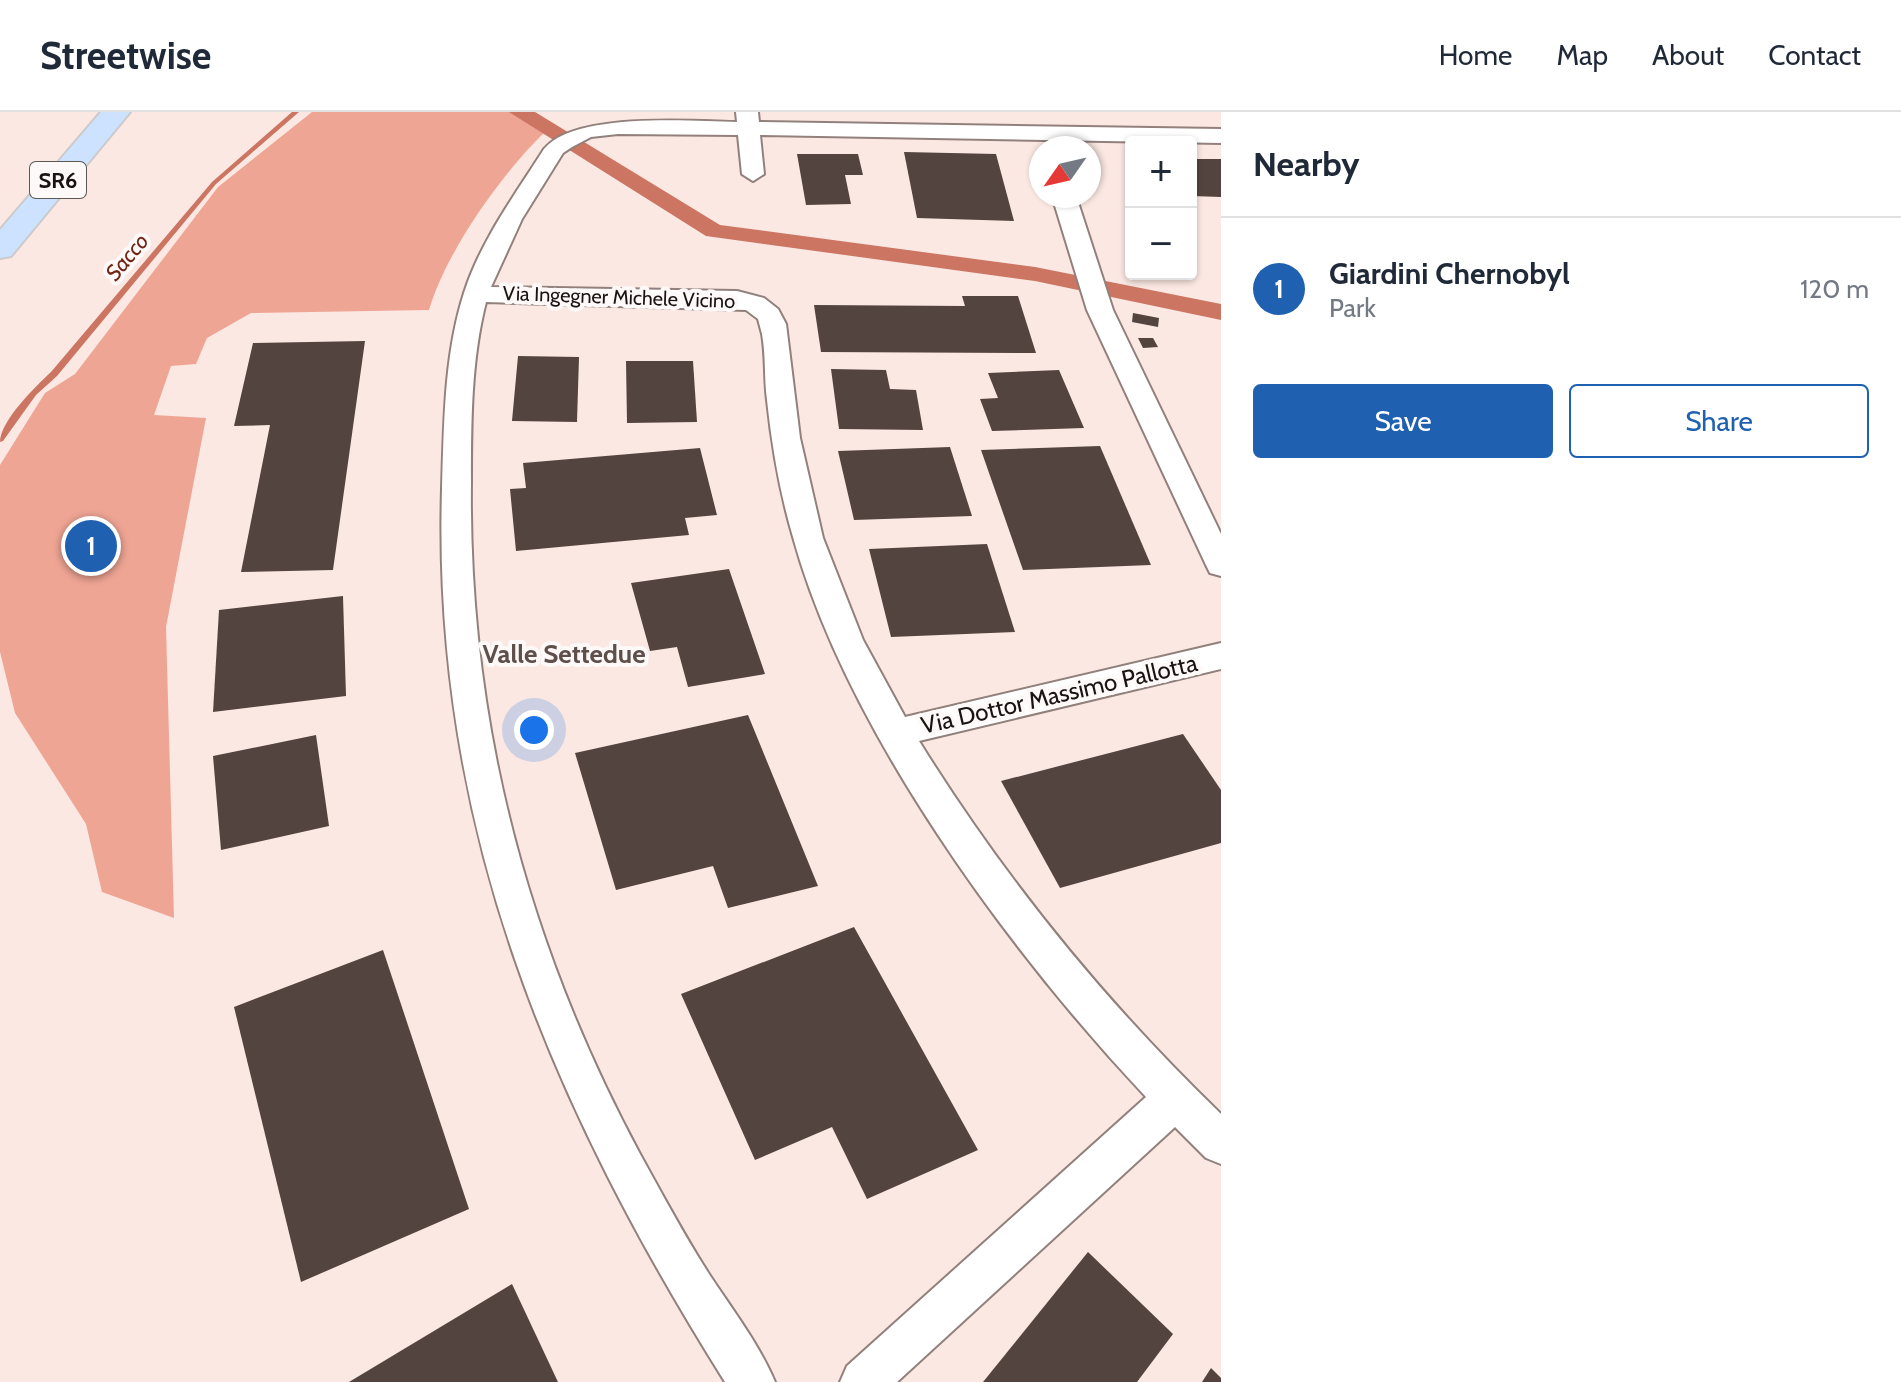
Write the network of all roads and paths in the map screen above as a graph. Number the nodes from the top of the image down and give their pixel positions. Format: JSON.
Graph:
{"nodes":[{"id":1,"x":116,"y":112,"type":"edge"},
{"id":2,"x":748,"y":120,"type":"edge"},
{"id":3,"x":1044,"y":131,"type":"edge"},
{"id":4,"x":1221,"y":136,"type":"edge"},
{"id":5,"x":753,"y":174,"type":"dead end"},
{"id":6,"x":1067,"y":208,"type":"edge"},
{"id":7,"x":0,"y":249,"type":"edge"},
{"id":8,"x":476,"y":294,"type":"junction"},
{"id":9,"x":1221,"y":565,"type":"edge"},
{"id":10,"x":1221,"y":656,"type":"edge"},
{"id":11,"x":896,"y":733,"type":"junction"},
{"id":12,"x":1175,"y":1099,"type":"junction"},
{"id":13,"x":1221,"y":1143,"type":"edge"},
{"id":14,"x":752,"y":1382,"type":"edge"},
{"id":15,"x":863,"y":1382,"type":"edge"}],
"edges":[{"from":1,"to":7,"type":"main road","number":"SR6"},
{"from":2,"to":3,"type":"street"},
{"from":2,"to":5,"type":"street"},
{"from":2,"to":8,"type":"street"},
{"from":3,"to":4,"type":"street"},
{"from":6,"to":9,"type":"street"},
{"from":8,"to":11,"type":"street","name":"Via Ingegner Michele Vicino"},
{"from":8,"to":14,"type":"street"},
{"from":10,"to":11,"type":"street","name":"Via Dottor Massimo Pallotta"},
{"from":11,"to":12,"type":"street"},
{"from":12,"to":13,"type":"street"},
{"from":12,"to":15,"type":"street"}]}
